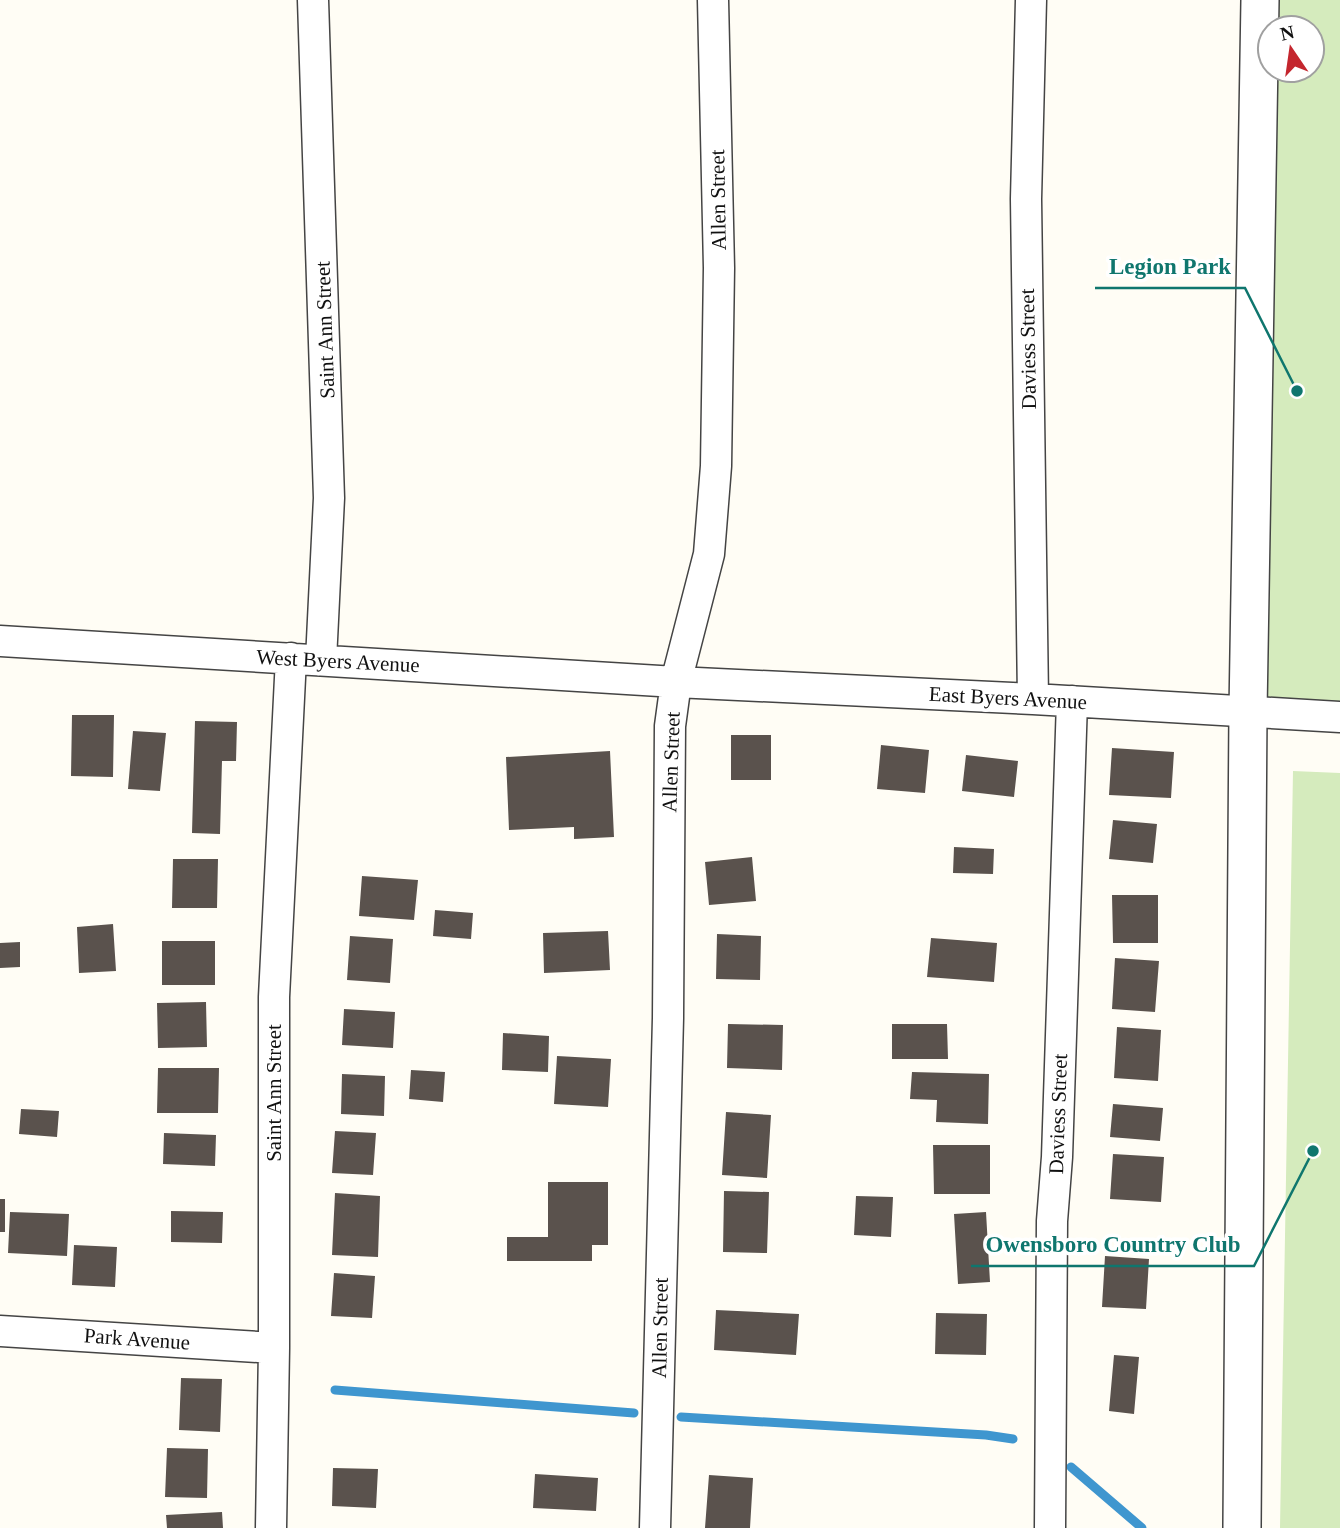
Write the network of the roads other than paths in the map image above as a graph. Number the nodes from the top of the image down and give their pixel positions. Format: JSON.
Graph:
{"nodes":[{"id":1,"x":313,"y":0,"type":"edge"},
{"id":2,"x":713,"y":0,"type":"edge"},
{"id":3,"x":1031,"y":0,"type":"edge"},
{"id":4,"x":1261,"y":0,"type":"edge"},
{"id":5,"x":0,"y":641,"type":"edge"},
{"id":6,"x":291,"y":658,"type":"junction"},
{"id":7,"x":321,"y":660,"type":"junction"},
{"id":8,"x":676,"y":682,"type":"junction"},
{"id":9,"x":1033,"y":699,"type":"junction"},
{"id":10,"x":1072,"y":701,"type":"junction"},
{"id":11,"x":1248,"y":711,"type":"junction"},
{"id":12,"x":1340,"y":717,"type":"edge"},
{"id":13,"x":0,"y":1331,"type":"edge"},
{"id":14,"x":274,"y":1348,"type":"junction"},
{"id":15,"x":271,"y":1528,"type":"edge"},
{"id":16,"x":655,"y":1528,"type":"edge"},
{"id":17,"x":1050,"y":1528,"type":"edge"},
{"id":18,"x":1242,"y":1528,"type":"edge"}],
"edges":[{"from":1,"to":7,"type":"street","name":"Saint Ann Street"},
{"from":2,"to":8,"type":"street","name":"Allen Street"},
{"from":3,"to":9,"type":"street","name":"Daviess Street"},
{"from":4,"to":11,"type":"street"},
{"from":5,"to":6,"type":"street","name":"West Byers Avenue"},
{"from":6,"to":7,"type":"street","name":"West Byers Avenue"},
{"from":6,"to":14,"type":"street","name":"Saint Ann Street"},
{"from":7,"to":8,"type":"street","name":"West Byers Avenue"},
{"from":8,"to":9,"type":"street","name":"East Byers Avenue"},
{"from":8,"to":16,"type":"street","name":"Allen Street"},
{"from":9,"to":10,"type":"street","name":"East Byers Avenue"},
{"from":10,"to":11,"type":"street","name":"East Byers Avenue"},
{"from":10,"to":17,"type":"street","name":"Daviess Street"},
{"from":11,"to":12,"type":"street","name":"East Byers Avenue"},
{"from":11,"to":18,"type":"street"},
{"from":13,"to":14,"type":"street","name":"Park Avenue"},
{"from":14,"to":15,"type":"street","name":"Saint Ann Street"}]}
